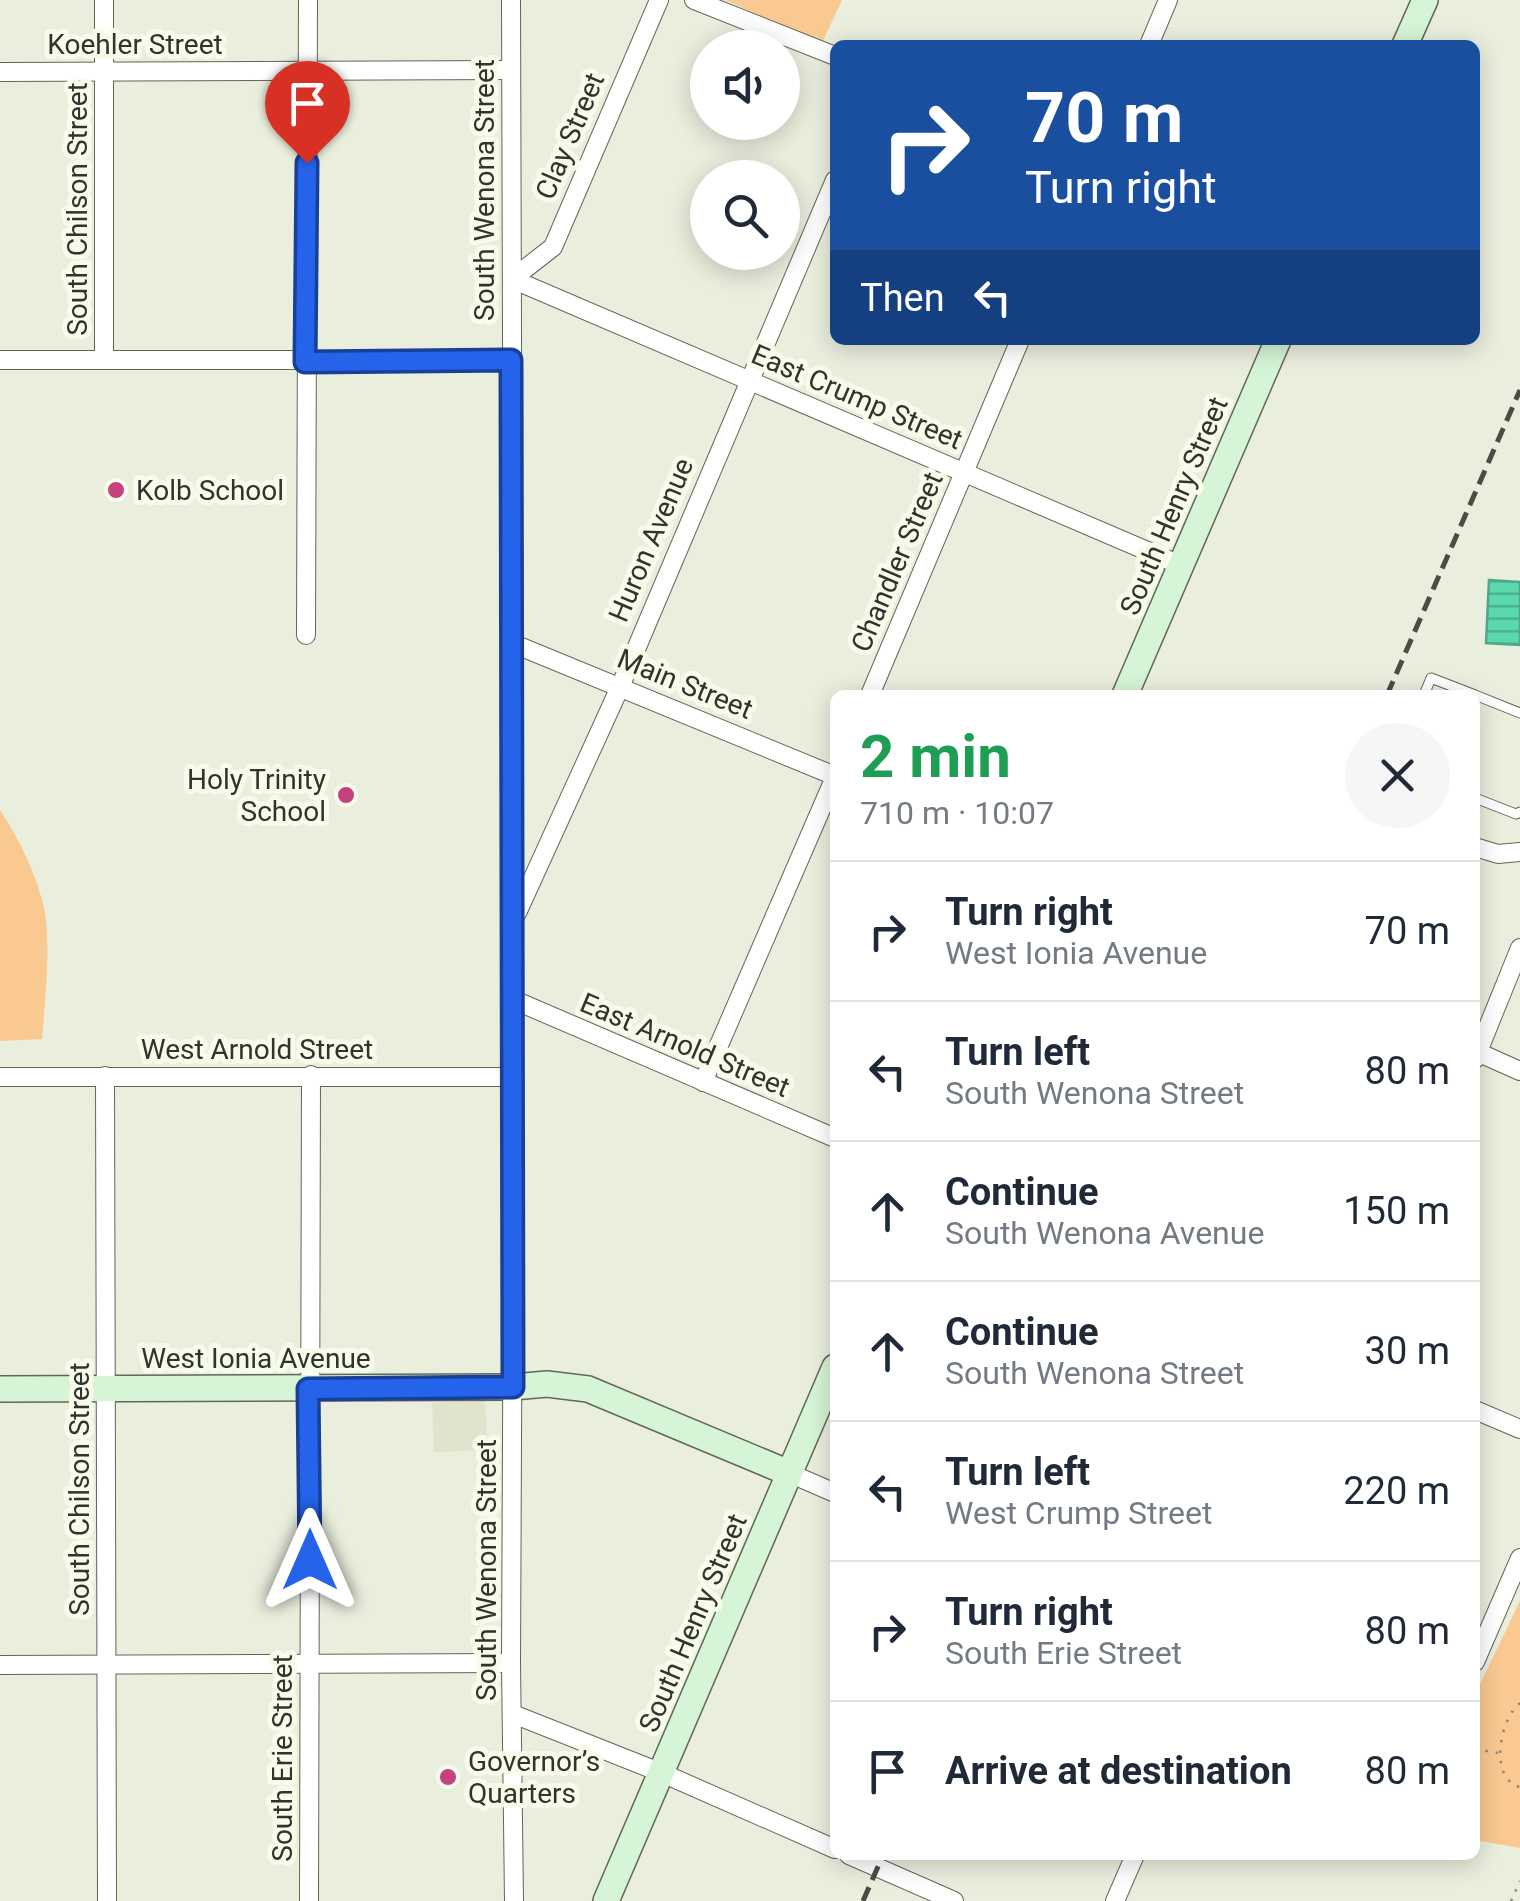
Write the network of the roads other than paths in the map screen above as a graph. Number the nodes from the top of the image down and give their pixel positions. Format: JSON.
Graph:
{"nodes":[{"id":1,"x":104,"y":0,"type":"edge"},
{"id":2,"x":308,"y":0,"type":"edge"},
{"id":3,"x":511,"y":0,"type":"edge"},
{"id":4,"x":658,"y":0,"type":"edge"},
{"id":5,"x":694,"y":0,"type":"edge"},
{"id":6,"x":1168,"y":0,"type":"edge"},
{"id":7,"x":1425,"y":0,"type":"edge"},
{"id":8,"x":1151,"y":40,"type":"edge"},
{"id":9,"x":1408,"y":40,"type":"edge"},
{"id":10,"x":830,"y":54,"type":"edge"},
{"id":11,"x":511,"y":70,"type":"junction"},
{"id":12,"x":105,"y":71,"type":"junction"},
{"id":13,"x":0,"y":72,"type":"edge"},
{"id":14,"x":308,"y":72,"type":"junction"},
{"id":15,"x":830,"y":191,"type":"edge"},
{"id":16,"x":512,"y":279,"type":"junction"},
{"id":17,"x":1018,"y":345,"type":"edge"},
{"id":18,"x":1276,"y":345,"type":"edge"},
{"id":19,"x":104,"y":359,"type":"junction"},
{"id":20,"x":0,"y":360,"type":"edge"},
{"id":21,"x":511,"y":360,"type":"junction"},
{"id":22,"x":305,"y":362,"type":"junction"},
{"id":23,"x":748,"y":380,"type":"junction"},
{"id":24,"x":965,"y":474,"type":"junction"},
{"id":25,"x":1180,"y":565,"type":"junction"},
{"id":26,"x":306,"y":635,"type":"dead end"},
{"id":27,"x":514,"y":644,"type":"junction"},
{"id":28,"x":620,"y":687,"type":"junction"},
{"id":29,"x":872,"y":690,"type":"edge"},
{"id":30,"x":1127,"y":690,"type":"edge"},
{"id":31,"x":1426,"y":690,"type":"edge"},
{"id":32,"x":1462,"y":690,"type":"edge"},
{"id":33,"x":1480,"y":697,"type":"edge"},
{"id":34,"x":1520,"y":713,"type":"edge"},
{"id":35,"x":830,"y":775,"type":"edge"},
{"id":36,"x":830,"y":789,"type":"edge"},
{"id":37,"x":1480,"y":800,"type":"edge"},
{"id":38,"x":1520,"y":812,"type":"edge"},
{"id":39,"x":1480,"y":849,"type":"edge"},
{"id":40,"x":1520,"y":852,"type":"edge"},
{"id":41,"x":514,"y":920,"type":"junction"},
{"id":42,"x":1520,"y":948,"type":"edge"},
{"id":43,"x":514,"y":1000,"type":"junction"},
{"id":44,"x":1480,"y":1044,"type":"edge"},
{"id":45,"x":1480,"y":1056,"type":"edge"},
{"id":46,"x":1520,"y":1071,"type":"edge"},
{"id":47,"x":311,"y":1075,"type":"junction"},
{"id":48,"x":106,"y":1076,"type":"junction"},
{"id":49,"x":0,"y":1077,"type":"edge"},
{"id":50,"x":514,"y":1077,"type":"junction"},
{"id":51,"x":703,"y":1082,"type":"junction"},
{"id":52,"x":830,"y":1136,"type":"edge"},
{"id":53,"x":830,"y":1378,"type":"edge"},
{"id":54,"x":513,"y":1387,"type":"junction"},
{"id":55,"x":108,"y":1388,"type":"junction"},
{"id":56,"x":0,"y":1389,"type":"edge"},
{"id":57,"x":308,"y":1389,"type":"junction"},
{"id":58,"x":1480,"y":1412,"type":"edge"},
{"id":59,"x":1520,"y":1428,"type":"edge"},
{"id":60,"x":788,"y":1473,"type":"junction"},
{"id":61,"x":830,"y":1491,"type":"edge"},
{"id":62,"x":1518,"y":1566,"type":"edge"},
{"id":63,"x":1480,"y":1651,"type":"edge"},
{"id":64,"x":511,"y":1663,"type":"junction"},
{"id":65,"x":106,"y":1664,"type":"junction"},
{"id":66,"x":309,"y":1664,"type":"junction"},
{"id":67,"x":0,"y":1665,"type":"edge"},
{"id":68,"x":513,"y":1714,"type":"junction"},
{"id":69,"x":662,"y":1773,"type":"junction"},
{"id":70,"x":830,"y":1847,"type":"edge"},
{"id":71,"x":860,"y":1860,"type":"edge"},
{"id":72,"x":1134,"y":1860,"type":"edge"},
{"id":73,"x":107,"y":1901,"type":"edge"},
{"id":74,"x":309,"y":1901,"type":"edge"},
{"id":75,"x":514,"y":1901,"type":"edge"},
{"id":76,"x":606,"y":1901,"type":"edge"},
{"id":77,"x":954,"y":1901,"type":"edge"},
{"id":78,"x":1116,"y":1901,"type":"edge"}],
"edges":[{"from":1,"to":12,"type":"street","name":"South Chilson Street"},
{"from":2,"to":14,"type":"street"},
{"from":3,"to":11,"type":"street","name":"South Wenona Street"},
{"from":4,"to":16,"type":"street","name":"Clay Street"},
{"from":5,"to":10,"type":"street"},
{"from":6,"to":8,"type":"street"},
{"from":7,"to":9,"type":"street"},
{"from":11,"to":14,"type":"street","name":"Koehler Street"},
{"from":11,"to":16,"type":"street","name":"South Wenona Street"},
{"from":12,"to":13,"type":"street","name":"Koehler Street"},
{"from":12,"to":14,"type":"street","name":"Koehler Street"},
{"from":12,"to":19,"type":"street","name":"South Chilson Street"},
{"from":14,"to":22,"type":"street"},
{"from":15,"to":23,"type":"street","name":"Huron Avenue"},
{"from":16,"to":21,"type":"street","name":"South Wenona Street"},
{"from":16,"to":23,"type":"street","name":"East Crump Street"},
{"from":17,"to":24,"type":"street","name":"Chandler Street"},
{"from":18,"to":25,"type":"street","name":"South Henry Street"},
{"from":19,"to":20,"type":"street"},
{"from":19,"to":22,"type":"street"},
{"from":21,"to":22,"type":"street"},
{"from":21,"to":27,"type":"street","name":"South Wenona Street"},
{"from":22,"to":26,"type":"street"},
{"from":23,"to":24,"type":"street","name":"East Crump Street"},
{"from":23,"to":28,"type":"street","name":"Huron Avenue"},
{"from":24,"to":25,"type":"street","name":"East Crump Street"},
{"from":24,"to":29,"type":"street","name":"Chandler Street"},
{"from":25,"to":30,"type":"street","name":"South Henry Street"},
{"from":27,"to":28,"type":"street","name":"Main Street"},
{"from":27,"to":41,"type":"street","name":"South Wenona Street"},
{"from":28,"to":35,"type":"street","name":"Main Street"},
{"from":28,"to":41,"type":"street","name":"Huron Avenue"},
{"from":31,"to":32,"type":"lane"},
{"from":33,"to":34,"type":"lane"},
{"from":36,"to":51,"type":"street"},
{"from":37,"to":38,"type":"lane"},
{"from":39,"to":40,"type":"street"},
{"from":41,"to":43,"type":"street","name":"South Wenona Street"},
{"from":42,"to":44,"type":"street"},
{"from":43,"to":50,"type":"street","name":"South Wenona Street"},
{"from":43,"to":51,"type":"street","name":"East Arnold Street"},
{"from":45,"to":46,"type":"street"},
{"from":47,"to":48,"type":"street","name":"West Arnold Street"},
{"from":47,"to":50,"type":"street","name":"West Arnold Street"},
{"from":47,"to":57,"type":"street","name":"South Erie Street"},
{"from":48,"to":49,"type":"street","name":"West Arnold Street"},
{"from":48,"to":55,"type":"street","name":"South Chilson Street"},
{"from":50,"to":54,"type":"street","name":"South Wenona Street"},
{"from":51,"to":52,"type":"street","name":"East Arnold Street"},
{"from":53,"to":60,"type":"street","name":"South Henry Street"},
{"from":54,"to":57,"type":"street","name":"West Ionia Avenue"},
{"from":54,"to":60,"type":"street","name":"West Ionia Avenue"},
{"from":54,"to":64,"type":"street","name":"South Wenona Street"},
{"from":55,"to":56,"type":"street","name":"West Ionia Avenue"},
{"from":55,"to":57,"type":"street","name":"West Ionia Avenue"},
{"from":55,"to":65,"type":"street","name":"South Chilson Street"},
{"from":57,"to":66,"type":"street","name":"South Erie Street"},
{"from":58,"to":59,"type":"street"},
{"from":60,"to":61,"type":"street"},
{"from":60,"to":69,"type":"street","name":"South Henry Street"},
{"from":62,"to":63,"type":"street"},
{"from":64,"to":66,"type":"street"},
{"from":64,"to":68,"type":"street","name":"South Wenona Street"},
{"from":65,"to":66,"type":"street"},
{"from":65,"to":67,"type":"street"},
{"from":65,"to":73,"type":"street","name":"South Chilson Street"},
{"from":66,"to":74,"type":"street","name":"South Erie Street"},
{"from":68,"to":69,"type":"street"},
{"from":68,"to":75,"type":"street","name":"South Wenona Street"},
{"from":69,"to":70,"type":"street"},
{"from":69,"to":76,"type":"street","name":"South Henry Street"},
{"from":71,"to":77,"type":"street"},
{"from":72,"to":78,"type":"street"}]}
